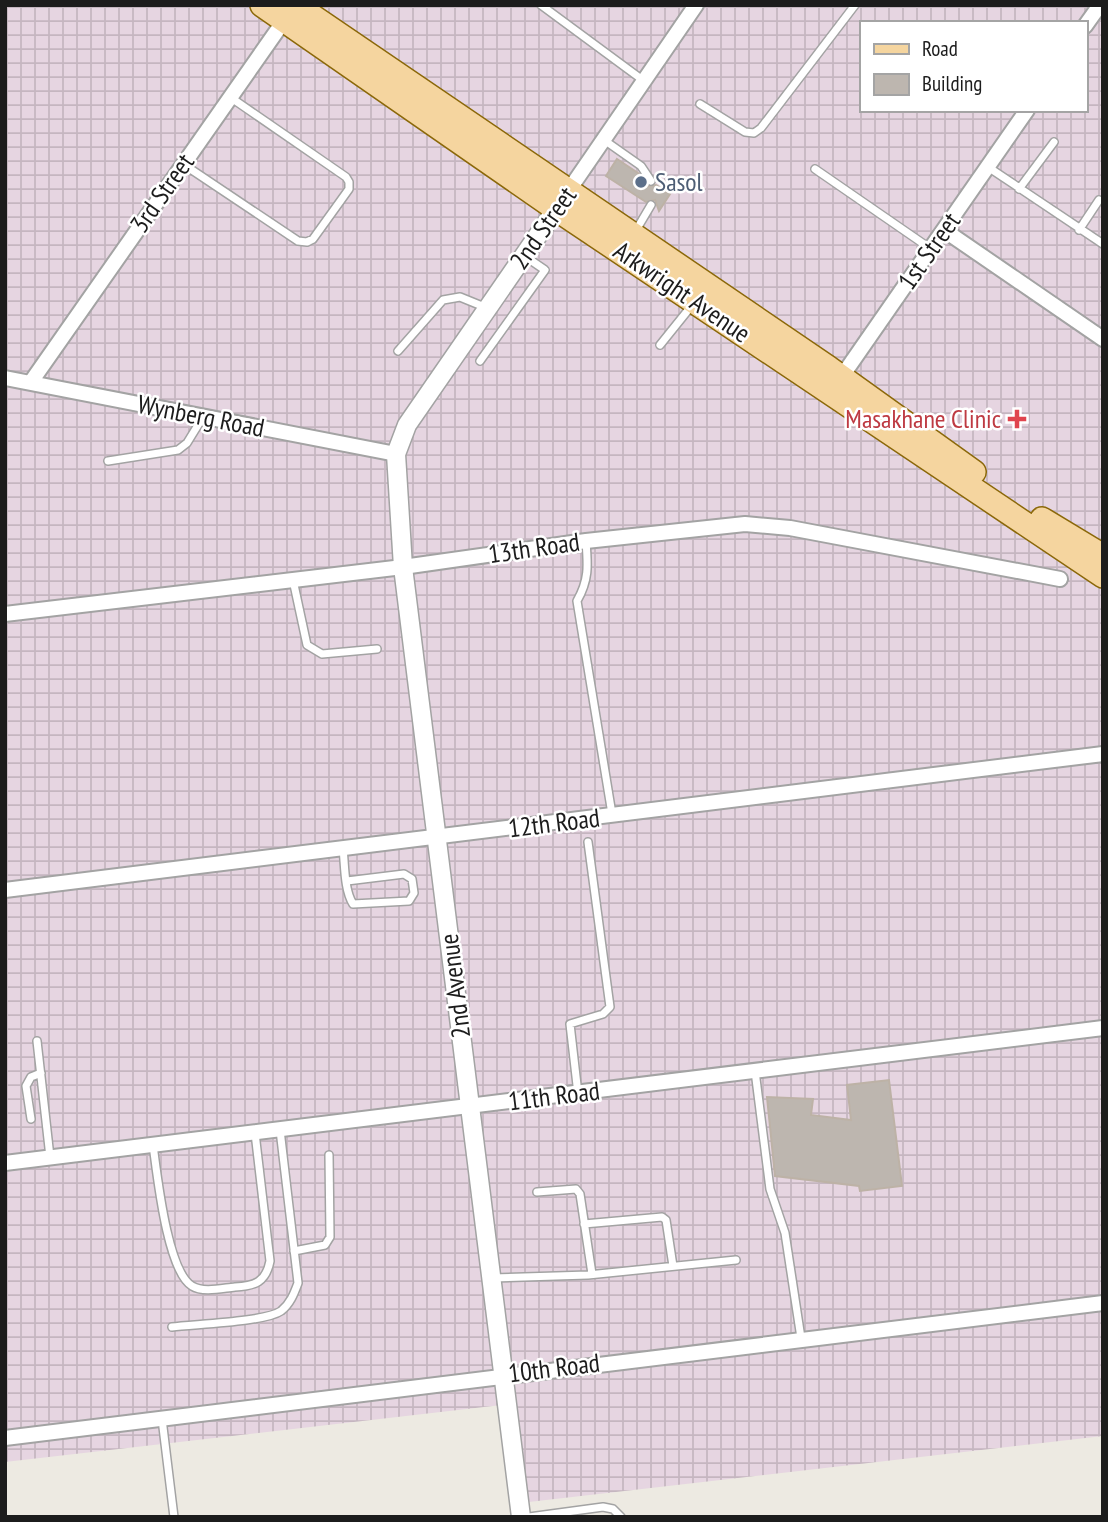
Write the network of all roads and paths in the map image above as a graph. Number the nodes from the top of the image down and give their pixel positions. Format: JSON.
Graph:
{"nodes":[{"id":1,"x":262,"y":5,"type":"edge"},
{"id":2,"x":541,"y":5,"type":"edge"},
{"id":3,"x":696,"y":5,"type":"edge"},
{"id":4,"x":855,"y":5,"type":"edge"},
{"id":5,"x":1100,"y":5,"type":"edge"},
{"id":6,"x":292,"y":10,"type":"edge"},
{"id":7,"x":1087,"y":23,"type":"edge"},
{"id":8,"x":644,"y":82,"type":"junction"},
{"id":9,"x":230,"y":97,"type":"junction"},
{"id":10,"x":700,"y":104,"type":"dead end"},
{"id":11,"x":1026,"y":112,"type":"edge"},
{"id":12,"x":604,"y":140,"type":"junction"},
{"id":13,"x":1054,"y":142,"type":"dead end"},
{"id":14,"x":182,"y":164,"type":"junction"},
{"id":15,"x":988,"y":167,"type":"junction"},
{"id":16,"x":815,"y":169,"type":"dead end"},
{"id":17,"x":651,"y":181,"type":"dead end"},
{"id":18,"x":1019,"y":189,"type":"junction"},
{"id":19,"x":569,"y":190,"type":"junction"},
{"id":20,"x":1099,"y":200,"type":"dead end"},
{"id":21,"x":651,"y":205,"type":"dead end"},
{"id":22,"x":556,"y":209,"type":"junction"},
{"id":23,"x":944,"y":230,"type":"junction"},
{"id":24,"x":1079,"y":230,"type":"junction"},
{"id":25,"x":633,"y":235,"type":"junction"},
{"id":26,"x":1103,"y":244,"type":"edge"},
{"id":27,"x":931,"y":249,"type":"junction"},
{"id":28,"x":524,"y":256,"type":"junction"},
{"id":29,"x":696,"y":300,"type":"junction"},
{"id":30,"x":487,"y":308,"type":"junction"},
{"id":31,"x":1103,"y":339,"type":"edge"},
{"id":32,"x":660,"y":345,"type":"dead end"},
{"id":33,"x":398,"y":351,"type":"dead end"},
{"id":34,"x":480,"y":361,"type":"dead end"},
{"id":35,"x":5,"y":378,"type":"edge"},
{"id":36,"x":31,"y":383,"type":"junction"},
{"id":37,"x":836,"y":385,"type":"junction"},
{"id":38,"x":203,"y":416,"type":"junction"},
{"id":39,"x":396,"y":454,"type":"junction"},
{"id":40,"x":108,"y":461,"type":"dead end"},
{"id":41,"x":586,"y":541,"type":"junction"},
{"id":42,"x":1103,"y":555,"type":"edge"},
{"id":43,"x":403,"y":567,"type":"junction"},
{"id":44,"x":1103,"y":576,"type":"edge"},
{"id":45,"x":1060,"y":579,"type":"dead end"},
{"id":46,"x":293,"y":580,"type":"junction"},
{"id":47,"x":5,"y":614,"type":"edge"},
{"id":48,"x":377,"y":649,"type":"dead end"},
{"id":49,"x":1103,"y":754,"type":"edge"},
{"id":50,"x":612,"y":816,"type":"junction"},
{"id":51,"x":437,"y":838,"type":"junction"},
{"id":52,"x":589,"y":842,"type":"dead end"},
{"id":53,"x":343,"y":849,"type":"junction"},
{"id":54,"x":347,"y":881,"type":"junction"},
{"id":55,"x":5,"y":890,"type":"edge"},
{"id":56,"x":1103,"y":1028,"type":"edge"},
{"id":57,"x":37,"y":1041,"type":"dead end"},
{"id":58,"x":755,"y":1071,"type":"junction"},
{"id":59,"x":41,"y":1073,"type":"junction"},
{"id":60,"x":578,"y":1094,"type":"junction"},
{"id":61,"x":470,"y":1107,"type":"junction"},
{"id":62,"x":31,"y":1119,"type":"dead end"},
{"id":63,"x":279,"y":1130,"type":"junction"},
{"id":64,"x":255,"y":1133,"type":"junction"},
{"id":65,"x":153,"y":1145,"type":"junction"},
{"id":66,"x":329,"y":1155,"type":"dead end"},
{"id":67,"x":50,"y":1158,"type":"junction"},
{"id":68,"x":5,"y":1163,"type":"edge"},
{"id":69,"x":537,"y":1192,"type":"dead end"},
{"id":70,"x":584,"y":1224,"type":"junction"},
{"id":71,"x":294,"y":1251,"type":"junction"},
{"id":72,"x":736,"y":1260,"type":"dead end"},
{"id":73,"x":673,"y":1266,"type":"junction"},
{"id":74,"x":592,"y":1274,"type":"junction"},
{"id":75,"x":491,"y":1278,"type":"junction"},
{"id":76,"x":1103,"y":1303,"type":"edge"},
{"id":77,"x":172,"y":1327,"type":"dead end"},
{"id":78,"x":801,"y":1338,"type":"junction"},
{"id":79,"x":505,"y":1374,"type":"junction"},
{"id":80,"x":162,"y":1418,"type":"junction"},
{"id":81,"x":5,"y":1438,"type":"edge"},
{"id":82,"x":174,"y":1517,"type":"edge"},
{"id":83,"x":521,"y":1517,"type":"edge"},
{"id":84,"x":529,"y":1517,"type":"edge"},
{"id":85,"x":621,"y":1517,"type":"edge"}],
"edges":[{"from":1,"to":6,"type":"main road","name":"Arkwright Avenue"},
{"from":2,"to":8,"type":"lane"},
{"from":3,"to":8,"type":"street","name":"2nd Street"},
{"from":4,"to":10,"type":"lane"},
{"from":5,"to":7,"type":"street"},
{"from":6,"to":9,"type":"street","name":"3rd Street"},
{"from":6,"to":19,"type":"main road","name":"Arkwright Avenue"},
{"from":6,"to":22,"type":"main road","name":"Arkwright Avenue"},
{"from":8,"to":12,"type":"street","name":"2nd Street"},
{"from":9,"to":14,"type":"street","name":"3rd Street"},
{"from":9,"to":14,"type":"lane"},
{"from":11,"to":15,"type":"street","name":"1st Street"},
{"from":12,"to":17,"type":"lane"},
{"from":12,"to":19,"type":"street","name":"2nd Street"},
{"from":13,"to":18,"type":"lane"},
{"from":14,"to":36,"type":"street","name":"3rd Street"},
{"from":15,"to":18,"type":"lane"},
{"from":15,"to":23,"type":"street","name":"1st Street"},
{"from":16,"to":27,"type":"lane"},
{"from":18,"to":24,"type":"lane"},
{"from":19,"to":22,"type":"street","name":"2nd Street"},
{"from":19,"to":25,"type":"main road","name":"Arkwright Avenue"},
{"from":20,"to":24,"type":"lane"},
{"from":21,"to":25,"type":"lane"},
{"from":22,"to":28,"type":"street","name":"2nd Street"},
{"from":22,"to":29,"type":"main road","name":"Arkwright Avenue"},
{"from":23,"to":27,"type":"street","name":"1st Street"},
{"from":23,"to":31,"type":"street"},
{"from":24,"to":26,"type":"lane"},
{"from":25,"to":37,"type":"main road","name":"Arkwright Avenue"},
{"from":27,"to":37,"type":"street","name":"1st Street"},
{"from":28,"to":30,"type":"street","name":"2nd Street"},
{"from":28,"to":34,"type":"lane"},
{"from":29,"to":32,"type":"lane"},
{"from":29,"to":37,"type":"main road","name":"Arkwright Avenue"},
{"from":30,"to":33,"type":"lane"},
{"from":30,"to":39,"type":"street","name":"2nd Street"},
{"from":35,"to":36,"type":"street","name":"Wynberg Road"},
{"from":36,"to":38,"type":"street","name":"Wynberg Road"},
{"from":37,"to":42,"type":"main road","name":"Arkwright Avenue"},
{"from":37,"to":44,"type":"main road","name":"Arkwright Avenue"},
{"from":38,"to":39,"type":"street","name":"Wynberg Road"},
{"from":38,"to":40,"type":"lane"},
{"from":39,"to":43,"type":"street","name":"2nd Avenue"},
{"from":41,"to":43,"type":"street","name":"13th Road"},
{"from":41,"to":45,"type":"street","name":"13th Road"},
{"from":41,"to":50,"type":"lane"},
{"from":43,"to":46,"type":"street","name":"13th Road"},
{"from":43,"to":51,"type":"street","name":"2nd Avenue"},
{"from":46,"to":47,"type":"street","name":"13th Road"},
{"from":46,"to":48,"type":"lane"},
{"from":49,"to":50,"type":"street","name":"12th Road"},
{"from":50,"to":51,"type":"street","name":"12th Road"},
{"from":51,"to":53,"type":"street","name":"12th Road"},
{"from":51,"to":61,"type":"street","name":"2nd Avenue"},
{"from":52,"to":60,"type":"lane"},
{"from":53,"to":54,"type":"lane"},
{"from":53,"to":55,"type":"street","name":"12th Road"},
{"from":54,"to":54,"type":"lane"},
{"from":56,"to":58,"type":"street","name":"11th Road"},
{"from":57,"to":59,"type":"lane"},
{"from":58,"to":60,"type":"street","name":"11th Road"},
{"from":58,"to":78,"type":"lane"},
{"from":59,"to":62,"type":"lane"},
{"from":59,"to":67,"type":"lane"},
{"from":60,"to":61,"type":"street","name":"11th Road"},
{"from":61,"to":63,"type":"street","name":"11th Road"},
{"from":61,"to":75,"type":"street","name":"2nd Avenue"},
{"from":63,"to":64,"type":"street","name":"11th Road"},
{"from":63,"to":71,"type":"lane"},
{"from":64,"to":65,"type":"street","name":"11th Road"},
{"from":64,"to":65,"type":"lane"},
{"from":65,"to":67,"type":"street","name":"11th Road"},
{"from":66,"to":71,"type":"lane"},
{"from":67,"to":68,"type":"street","name":"11th Road"},
{"from":69,"to":70,"type":"lane"},
{"from":70,"to":73,"type":"lane"},
{"from":70,"to":74,"type":"lane"},
{"from":71,"to":77,"type":"lane"},
{"from":72,"to":73,"type":"lane"},
{"from":73,"to":74,"type":"lane"},
{"from":74,"to":75,"type":"lane"},
{"from":75,"to":79,"type":"street","name":"2nd Avenue"},
{"from":76,"to":78,"type":"street","name":"10th Road"},
{"from":78,"to":79,"type":"street","name":"10th Road"},
{"from":79,"to":80,"type":"street","name":"10th Road"},
{"from":79,"to":83,"type":"street","name":"2nd Avenue"},
{"from":80,"to":81,"type":"street","name":"10th Road"},
{"from":80,"to":82,"type":"lane"},
{"from":84,"to":85,"type":"lane"}]}
